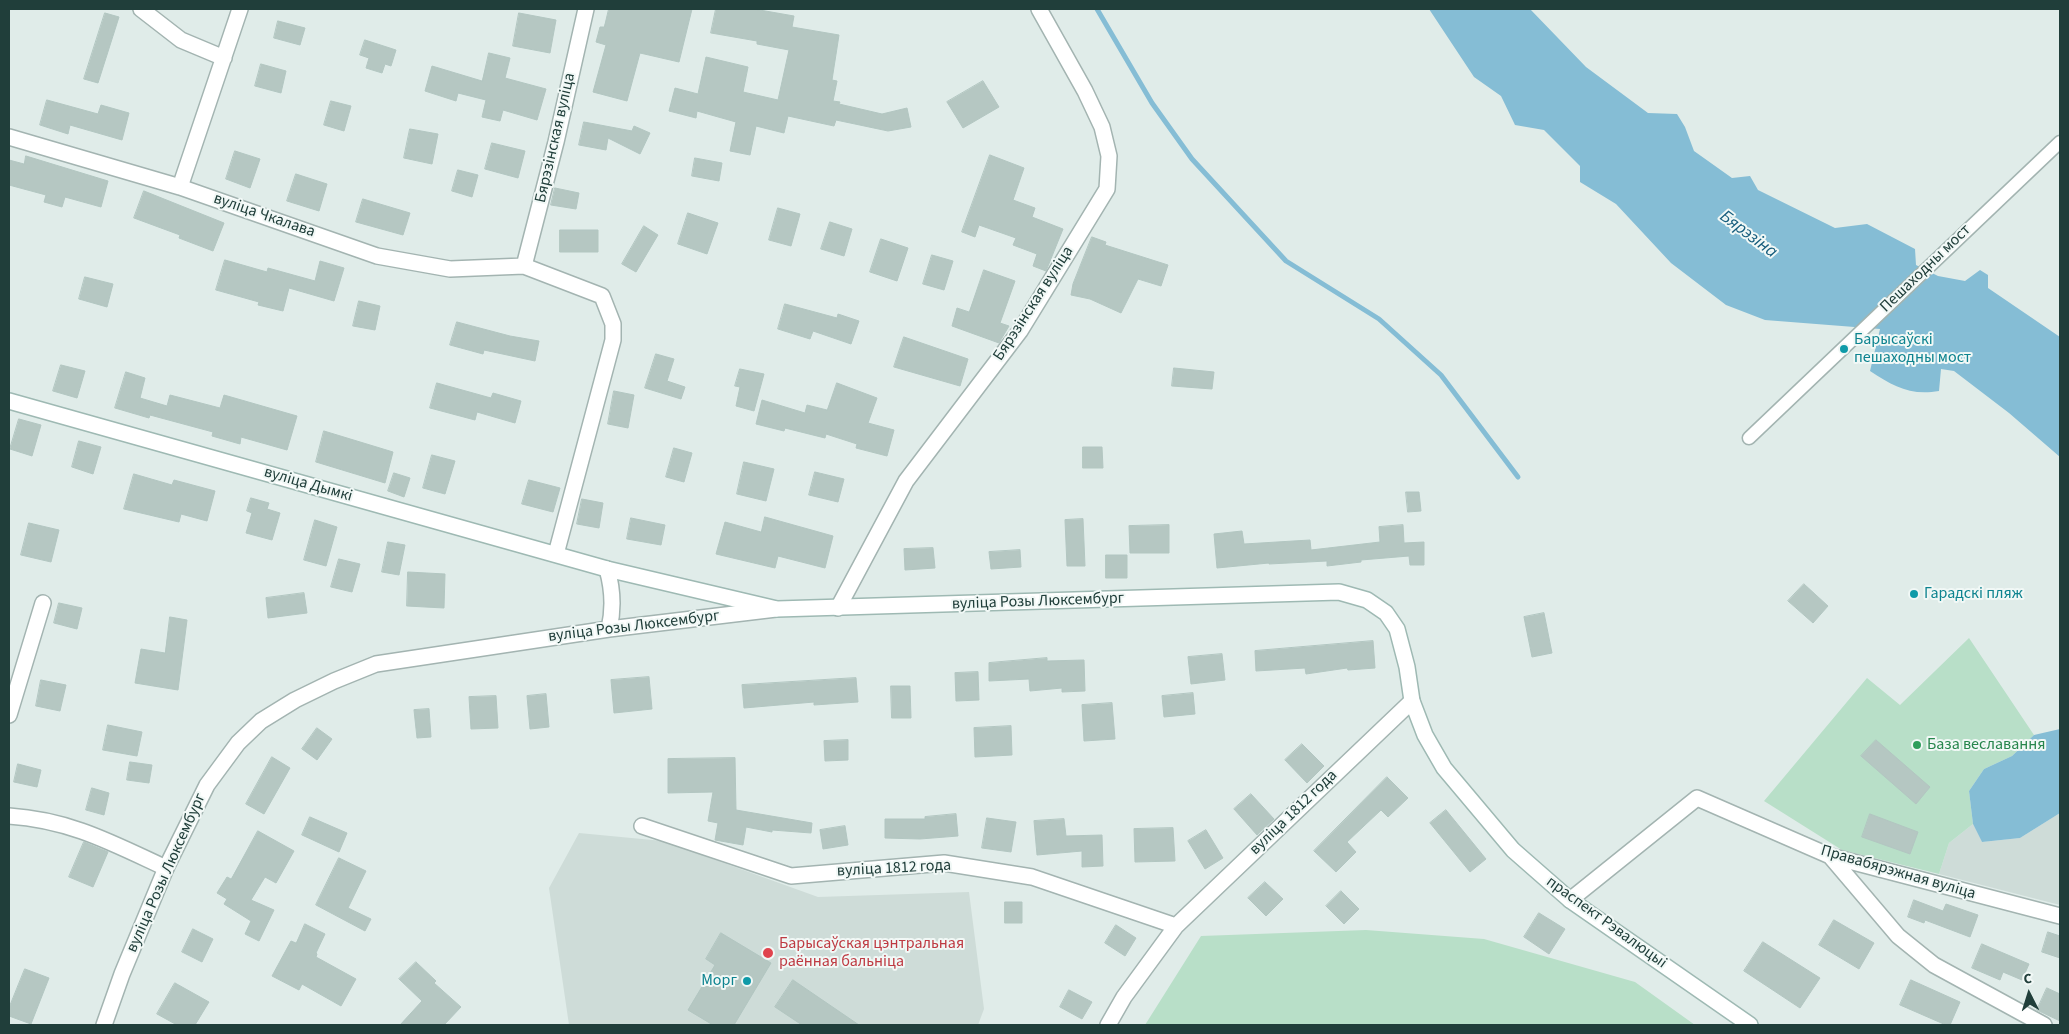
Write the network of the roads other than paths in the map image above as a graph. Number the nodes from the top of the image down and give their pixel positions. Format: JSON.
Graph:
{"nodes":[{"id":1,"x":141,"y":9,"type":"edge"},
{"id":2,"x":240,"y":9,"type":"edge"},
{"id":3,"x":586,"y":9,"type":"edge"},
{"id":4,"x":1039,"y":9,"type":"edge"},
{"id":5,"x":224,"y":58,"type":"junction"},
{"id":6,"x":9,"y":137,"type":"edge"},
{"id":7,"x":2060,"y":142,"type":"edge"},
{"id":8,"x":180,"y":187,"type":"junction"},
{"id":9,"x":524,"y":266,"type":"junction"},
{"id":10,"x":9,"y":401,"type":"edge"},
{"id":11,"x":1749,"y":438,"type":"dead end"},
{"id":12,"x":556,"y":554,"type":"junction"},
{"id":13,"x":607,"y":569,"type":"junction"},
{"id":14,"x":1367,"y":600,"type":"joint"},
{"id":15,"x":43,"y":604,"type":"dead end"},
{"id":16,"x":838,"y":608,"type":"junction"},
{"id":17,"x":776,"y":609,"type":"junction"},
{"id":18,"x":608,"y":629,"type":"junction"},
{"id":19,"x":1412,"y":701,"type":"junction"},
{"id":20,"x":9,"y":715,"type":"edge"},
{"id":21,"x":9,"y":816,"type":"edge"},
{"id":22,"x":642,"y":826,"type":"dead end"},
{"id":23,"x":1830,"y":856,"type":"junction"},
{"id":24,"x":166,"y":868,"type":"junction"},
{"id":25,"x":1570,"y":900,"type":"junction"},
{"id":26,"x":2060,"y":916,"type":"edge"},
{"id":27,"x":1176,"y":926,"type":"junction"},
{"id":28,"x":104,"y":1025,"type":"edge"},
{"id":29,"x":1108,"y":1025,"type":"edge"},
{"id":30,"x":1750,"y":1025,"type":"edge"},
{"id":31,"x":2044,"y":1025,"type":"edge"}],
"edges":[{"from":1,"to":5,"type":"street"},
{"from":2,"to":5,"type":"street"},
{"from":3,"to":9,"type":"street","name":"Бярэзінская вуліца"},
{"from":4,"to":16,"type":"street","name":"Бярэзінская вуліца"},
{"from":5,"to":8,"type":"street"},
{"from":6,"to":8,"type":"street","name":"вуліца Чкалава"},
{"from":7,"to":11,"type":"street","name":"Пешаходны мост"},
{"from":8,"to":9,"type":"street","name":"вуліца Чкалава"},
{"from":9,"to":12,"type":"street"},
{"from":10,"to":12,"type":"street","name":"вуліца Дымкі"},
{"from":12,"to":13,"type":"street","name":"вуліца Дымкі"},
{"from":13,"to":17,"type":"street","name":"вуліца Дымкі"},
{"from":13,"to":18,"type":"street"},
{"from":14,"to":16,"type":"street","name":"вуліца Розы Люксембург"},
{"from":14,"to":19,"type":"street","name":"праспект Рэвалюцыі"},
{"from":15,"to":20,"type":"street"},
{"from":16,"to":17,"type":"street","name":"вуліца Розы Люксембург"},
{"from":17,"to":18,"type":"street","name":"вуліца Розы Люксембург"},
{"from":18,"to":24,"type":"street","name":"вуліца Розы Люксембург"},
{"from":19,"to":25,"type":"street","name":"праспект Рэвалюцыі"},
{"from":19,"to":27,"type":"street","name":"вуліца 1812 года"},
{"from":21,"to":24,"type":"street"},
{"from":22,"to":27,"type":"street","name":"вуліца 1812 года"},
{"from":23,"to":25,"type":"street","name":"Правабярэжная вуліца"},
{"from":23,"to":26,"type":"street","name":"Правабярэжная вуліца"},
{"from":23,"to":31,"type":"street"},
{"from":24,"to":28,"type":"street","name":"вуліца Розы Люксембург"},
{"from":25,"to":30,"type":"street","name":"праспект Рэвалюцыі"},
{"from":27,"to":29,"type":"street","name":"вуліца 1812 года"}]}
